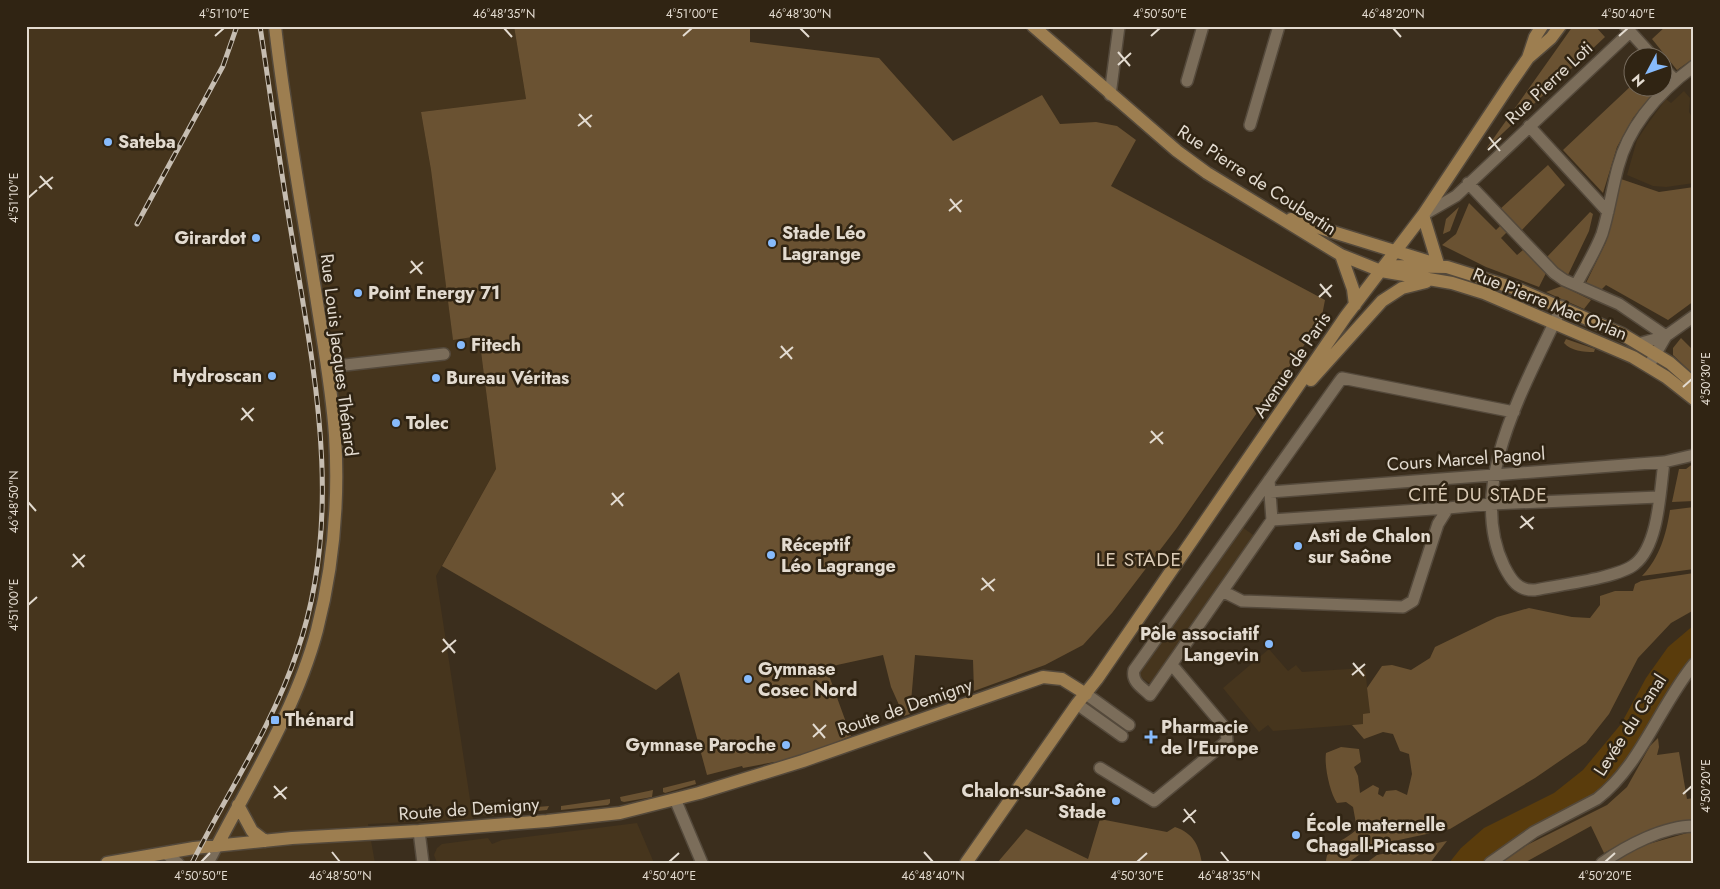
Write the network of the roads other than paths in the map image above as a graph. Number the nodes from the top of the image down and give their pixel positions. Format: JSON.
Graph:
{"nodes":[{"id":1,"x":275,"y":26,"type":"edge"},
{"id":2,"x":1033,"y":26,"type":"edge"},
{"id":3,"x":1118,"y":26,"type":"edge"},
{"id":4,"x":1203,"y":26,"type":"edge"},
{"id":5,"x":1279,"y":26,"type":"edge"},
{"id":6,"x":1542,"y":26,"type":"edge"},
{"id":7,"x":1560,"y":26,"type":"edge"},
{"id":8,"x":1628,"y":29,"type":"edge"},
{"id":9,"x":1645,"y":48,"type":"edge"},
{"id":10,"x":1528,"y":58,"type":"junction"},
{"id":11,"x":1694,"y":66,"type":"edge"},
{"id":12,"x":1672,"y":77,"type":"edge"},
{"id":13,"x":1187,"y":80,"type":"dead end"},
{"id":14,"x":1675,"y":80,"type":"junction"},
{"id":15,"x":1110,"y":95,"type":"junction"},
{"id":16,"x":1250,"y":125,"type":"dead end"},
{"id":17,"x":1528,"y":126,"type":"junction"},
{"id":18,"x":1468,"y":183,"type":"junction"},
{"id":19,"x":1608,"y":212,"type":"junction"},
{"id":20,"x":1280,"y":215,"type":"junction"},
{"id":21,"x":1423,"y":215,"type":"junction"},
{"id":22,"x":1342,"y":255,"type":"junction"},
{"id":23,"x":1387,"y":262,"type":"junction"},
{"id":24,"x":1443,"y":265,"type":"junction"},
{"id":25,"x":1433,"y":281,"type":"junction"},
{"id":26,"x":1576,"y":285,"type":"junction"},
{"id":27,"x":1355,"y":304,"type":"junction"},
{"id":28,"x":1562,"y":306,"type":"junction"},
{"id":29,"x":1694,"y":316,"type":"edge"},
{"id":30,"x":1555,"y":323,"type":"junction"},
{"id":31,"x":1666,"y":336,"type":"junction"},
{"id":32,"x":1638,"y":344,"type":"junction"},
{"id":33,"x":1655,"y":353,"type":"junction"},
{"id":34,"x":444,"y":354,"type":"dead end"},
{"id":35,"x":1650,"y":366,"type":"junction"},
{"id":36,"x":326,"y":367,"type":"junction"},
{"id":37,"x":1694,"y":384,"type":"edge"},
{"id":38,"x":1694,"y":399,"type":"edge"},
{"id":39,"x":1514,"y":412,"type":"junction"},
{"id":40,"x":1279,"y":416,"type":"junction"},
{"id":41,"x":1694,"y":455,"type":"edge"},
{"id":42,"x":1664,"y":462,"type":"junction"},
{"id":43,"x":1495,"y":475,"type":"junction"},
{"id":44,"x":1269,"y":486,"type":"junction"},
{"id":45,"x":1658,"y":497,"type":"junction"},
{"id":46,"x":1491,"y":504,"type":"junction"},
{"id":47,"x":1448,"y":508,"type":"junction"},
{"id":48,"x":1272,"y":520,"type":"junction"},
{"id":49,"x":1224,"y":592,"type":"junction"},
{"id":50,"x":1694,"y":664,"type":"edge"},
{"id":51,"x":1172,"y":665,"type":"junction"},
{"id":52,"x":1086,"y":694,"type":"junction"},
{"id":53,"x":1077,"y":704,"type":"junction"},
{"id":54,"x":1129,"y":725,"type":"dead end"},
{"id":55,"x":1122,"y":736,"type":"dead end"},
{"id":56,"x":1100,"y":768,"type":"dead end"},
{"id":57,"x":675,"y":799,"type":"junction"},
{"id":58,"x":238,"y":805,"type":"junction"},
{"id":59,"x":1694,"y":826,"type":"edge"},
{"id":60,"x":419,"y":831,"type":"junction"},
{"id":61,"x":264,"y":841,"type":"junction"},
{"id":62,"x":217,"y":846,"type":"junction"},
{"id":63,"x":166,"y":853,"type":"junction"},
{"id":64,"x":107,"y":863,"type":"edge"},
{"id":65,"x":178,"y":863,"type":"edge"},
{"id":66,"x":208,"y":863,"type":"edge"},
{"id":67,"x":423,"y":863,"type":"edge"},
{"id":68,"x":702,"y":863,"type":"edge"},
{"id":69,"x":966,"y":863,"type":"edge"},
{"id":70,"x":1490,"y":863,"type":"edge"},
{"id":71,"x":1602,"y":863,"type":"edge"}],
"edges":[{"from":1,"to":36,"type":"main road","name":"Rue Louis Jacques Thénard"},
{"from":2,"to":15,"type":"main road","name":"Rue Pierre de Coubertin"},
{"from":3,"to":15,"type":"street"},
{"from":4,"to":13,"type":"street"},
{"from":5,"to":16,"type":"street"},
{"from":6,"to":10,"type":"main road","name":"Avenue de Paris"},
{"from":7,"to":10,"type":"main road","name":"Avenue de Paris"},
{"from":8,"to":9,"type":"street"},
{"from":8,"to":17,"type":"street","name":"Rue Pierre Loti"},
{"from":10,"to":21,"type":"main road","name":"Avenue de Paris"},
{"from":11,"to":14,"type":"street"},
{"from":12,"to":14,"type":"street"},
{"from":14,"to":19,"type":"street"},
{"from":15,"to":20,"type":"main road","name":"Rue Pierre de Coubertin"},
{"from":17,"to":18,"type":"street","name":"Rue Pierre Loti"},
{"from":17,"to":19,"type":"street"},
{"from":18,"to":21,"type":"street","name":"Rue Pierre Loti"},
{"from":18,"to":26,"type":"street"},
{"from":19,"to":26,"type":"street"},
{"from":20,"to":22,"type":"main road","name":"Rue Pierre de Coubertin"},
{"from":20,"to":23,"type":"main road"},
{"from":21,"to":23,"type":"main road","name":"Avenue de Paris"},
{"from":21,"to":24,"type":"main road"},
{"from":22,"to":23,"type":"main road","name":"Rue Pierre de Coubertin"},
{"from":22,"to":27,"type":"main road"},
{"from":23,"to":24,"type":"main road","name":"Rue Pierre Mac Orlan"},
{"from":23,"to":24,"type":"main road","name":"Rue Pierre Mac Orlan"},
{"from":23,"to":25,"type":"main road","name":"Rue Pierre Mac Orlan"},
{"from":23,"to":27,"type":"main road","name":"Avenue de Paris"},
{"from":24,"to":28,"type":"main road","name":"Rue Pierre Mac Orlan"},
{"from":25,"to":30,"type":"main road","name":"Rue Pierre Mac Orlan"},
{"from":25,"to":40,"type":"main road"},
{"from":26,"to":31,"type":"street"},
{"from":27,"to":40,"type":"main road","name":"Avenue de Paris"},
{"from":28,"to":30,"type":"street"},
{"from":28,"to":32,"type":"main road","name":"Rue Pierre Mac Orlan"},
{"from":29,"to":31,"type":"street"},
{"from":30,"to":35,"type":"main road","name":"Rue Pierre Mac Orlan"},
{"from":30,"to":39,"type":"street"},
{"from":31,"to":32,"type":"street"},
{"from":31,"to":33,"type":"street"},
{"from":32,"to":33,"type":"main road","name":"Rue Pierre Mac Orlan"},
{"from":33,"to":35,"type":"street"},
{"from":33,"to":37,"type":"main road","name":"Rue Pierre Mac Orlan"},
{"from":34,"to":36,"type":"street"},
{"from":35,"to":38,"type":"main road","name":"Rue Pierre Mac Orlan"},
{"from":36,"to":58,"type":"main road","name":"Rue Louis Jacques Thénard"},
{"from":39,"to":43,"type":"street"},
{"from":39,"to":44,"type":"street"},
{"from":40,"to":52,"type":"main road","name":"Avenue de Paris"},
{"from":41,"to":42,"type":"street","name":"Cours Marcel Pagnol"},
{"from":42,"to":43,"type":"street","name":"Cours Marcel Pagnol"},
{"from":42,"to":45,"type":"street"},
{"from":43,"to":44,"type":"street","name":"Cours Marcel Pagnol"},
{"from":43,"to":46,"type":"street"},
{"from":44,"to":48,"type":"street"},
{"from":44,"to":51,"type":"street"},
{"from":45,"to":46,"type":"street"},
{"from":45,"to":46,"type":"street"},
{"from":46,"to":47,"type":"street"},
{"from":47,"to":48,"type":"street"},
{"from":47,"to":49,"type":"street"},
{"from":48,"to":49,"type":"street"},
{"from":49,"to":51,"type":"street"},
{"from":50,"to":70,"type":"street","name":"Levée du Canal"},
{"from":51,"to":56,"type":"street"},
{"from":52,"to":53,"type":"main road","name":"Avenue de Paris"},
{"from":52,"to":54,"type":"street"},
{"from":52,"to":57,"type":"main road","name":"Route de Demigny"},
{"from":53,"to":55,"type":"street"},
{"from":53,"to":69,"type":"main road","name":"Avenue de Paris"},
{"from":57,"to":60,"type":"main road","name":"Route de Demigny"},
{"from":57,"to":68,"type":"street"},
{"from":58,"to":61,"type":"main road"},
{"from":58,"to":62,"type":"main road","name":"Rue Louis Jacques Thénard"},
{"from":59,"to":71,"type":"street"},
{"from":60,"to":61,"type":"main road","name":"Route de Demigny"},
{"from":60,"to":67,"type":"street"},
{"from":61,"to":62,"type":"main road","name":"Route de Demigny"},
{"from":62,"to":63,"type":"main road","name":"Route de Demigny"},
{"from":62,"to":66,"type":"street"},
{"from":63,"to":64,"type":"main road","name":"Route de Demigny"},
{"from":63,"to":65,"type":"street"}]}
